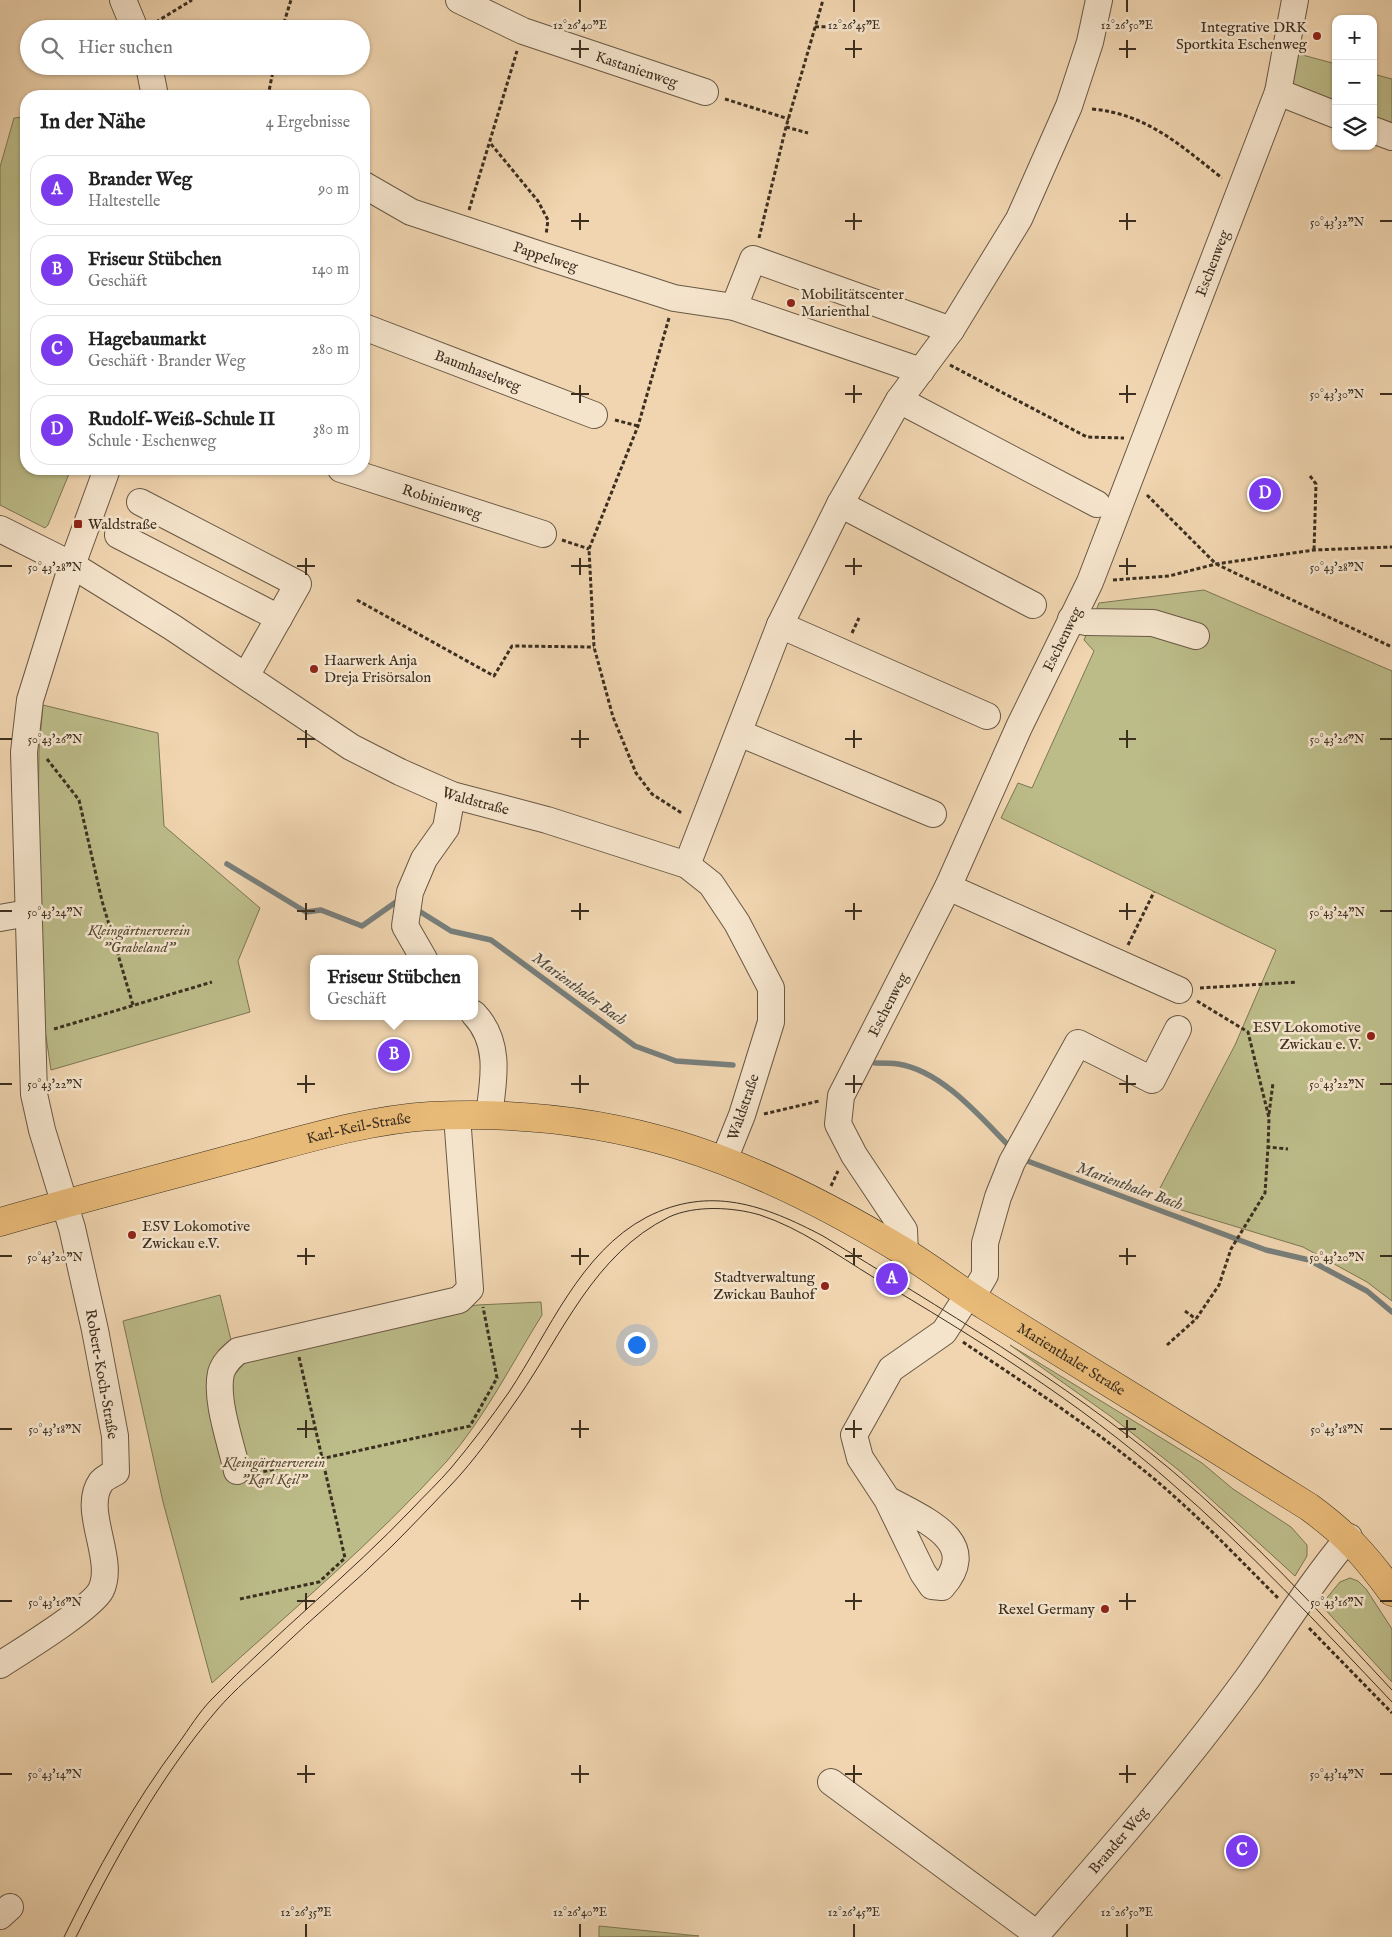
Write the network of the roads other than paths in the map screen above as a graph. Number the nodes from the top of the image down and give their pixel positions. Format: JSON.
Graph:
{"nodes":[{"id":1,"x":123,"y":0,"type":"edge"},
{"id":2,"x":459,"y":0,"type":"edge"},
{"id":3,"x":1099,"y":0,"type":"edge"},
{"id":4,"x":1295,"y":0,"type":"edge"},
{"id":5,"x":139,"y":20,"type":"edge"},
{"id":6,"x":151,"y":75,"type":"edge"},
{"id":7,"x":154,"y":90,"type":"edge"},
{"id":8,"x":705,"y":92,"type":"road end"},
{"id":9,"x":1278,"y":92,"type":"junction"},
{"id":10,"x":1332,"y":113,"type":"edge"},
{"id":11,"x":1377,"y":132,"type":"edge"},
{"id":12,"x":1392,"y":138,"type":"edge"},
{"id":13,"x":370,"y":188,"type":"edge"},
{"id":14,"x":734,"y":307,"type":"junction"},
{"id":15,"x":370,"y":329,"type":"edge"},
{"id":16,"x":951,"y":330,"type":"junction"},
{"id":17,"x":926,"y":363,"type":"junction"},
{"id":18,"x":899,"y":400,"type":"junction"},
{"id":19,"x":594,"y":415,"type":"dead end"},
{"id":20,"x":105,"y":475,"type":"edge"},
{"id":21,"x":360,"y":475,"type":"edge"},
{"id":22,"x":140,"y":502,"type":"dead end"},
{"id":23,"x":840,"y":504,"type":"junction"},
{"id":24,"x":1097,"y":504,"type":"dead end"},
{"id":25,"x":0,"y":529,"type":"edge"},
{"id":26,"x":542,"y":534,"type":"road end"},
{"id":27,"x":118,"y":535,"type":"dead end"},
{"id":28,"x":72,"y":565,"type":"junction"},
{"id":29,"x":1034,"y":605,"type":"dead end"},
{"id":30,"x":279,"y":618,"type":"junction"},
{"id":31,"x":1072,"y":619,"type":"junction"},
{"id":32,"x":780,"y":625,"type":"junction"},
{"id":33,"x":1196,"y":636,"type":"dead end"},
{"id":34,"x":246,"y":676,"type":"junction"},
{"id":35,"x":987,"y":716,"type":"dead end"},
{"id":36,"x":739,"y":733,"type":"junction"},
{"id":37,"x":452,"y":795,"type":"junction"},
{"id":38,"x":932,"y":814,"type":"dead end"},
{"id":39,"x":687,"y":865,"type":"junction"},
{"id":40,"x":948,"y":887,"type":"junction"},
{"id":41,"x":28,"y":913,"type":"junction"},
{"id":42,"x":0,"y":918,"type":"edge"},
{"id":43,"x":422,"y":955,"type":"edge"},
{"id":44,"x":1179,"y":990,"type":"road end"},
{"id":45,"x":478,"y":1018,"type":"edge"},
{"id":46,"x":1178,"y":1028,"type":"dead end"},
{"id":47,"x":489,"y":1114,"type":"junction"},
{"id":48,"x":457,"y":1116,"type":"junction"},
{"id":49,"x":724,"y":1160,"type":"junction"},
{"id":50,"x":65,"y":1203,"type":"junction"},
{"id":51,"x":0,"y":1222,"type":"edge"},
{"id":52,"x":905,"y":1253,"type":"junction"},
{"id":53,"x":970,"y":1296,"type":"junction"},
{"id":54,"x":237,"y":1471,"type":"road end"},
{"id":55,"x":887,"y":1500,"type":"dead end"},
{"id":56,"x":1349,"y":1537,"type":"junction"},
{"id":57,"x":1392,"y":1592,"type":"edge"},
{"id":58,"x":0,"y":1665,"type":"edge"},
{"id":59,"x":831,"y":1782,"type":"dead end"},
{"id":60,"x":1039,"y":1935,"type":"edge"}],
"edges":[{"from":1,"to":5,"type":"street"},
{"from":2,"to":8,"type":"street","name":"Kastanienweg"},
{"from":3,"to":16,"type":"street"},
{"from":4,"to":9,"type":"street","name":"Eschenweg"},
{"from":6,"to":7,"type":"street"},
{"from":9,"to":10,"type":"street"},
{"from":9,"to":31,"type":"street","name":"Eschenweg"},
{"from":11,"to":12,"type":"street"},
{"from":13,"to":14,"type":"street","name":"Pappelweg"},
{"from":14,"to":16,"type":"street"},
{"from":14,"to":17,"type":"street","name":"Pappelweg"},
{"from":15,"to":19,"type":"street","name":"Baumhaselweg"},
{"from":16,"to":17,"type":"street"},
{"from":17,"to":18,"type":"street"},
{"from":18,"to":23,"type":"street"},
{"from":18,"to":24,"type":"street"},
{"from":20,"to":28,"type":"street"},
{"from":21,"to":26,"type":"street","name":"Robinienweg"},
{"from":22,"to":30,"type":"street"},
{"from":23,"to":29,"type":"street"},
{"from":23,"to":32,"type":"street"},
{"from":25,"to":28,"type":"street","name":"Waldstraße"},
{"from":27,"to":30,"type":"street"},
{"from":28,"to":34,"type":"street","name":"Waldstraße"},
{"from":28,"to":41,"type":"street"},
{"from":30,"to":34,"type":"street"},
{"from":31,"to":33,"type":"street"},
{"from":31,"to":40,"type":"street","name":"Eschenweg"},
{"from":32,"to":35,"type":"street"},
{"from":32,"to":36,"type":"street"},
{"from":34,"to":37,"type":"street","name":"Waldstraße"},
{"from":36,"to":38,"type":"street"},
{"from":36,"to":39,"type":"street"},
{"from":37,"to":39,"type":"street","name":"Waldstraße"},
{"from":37,"to":43,"type":"street"},
{"from":39,"to":49,"type":"street","name":"Waldstraße"},
{"from":40,"to":44,"type":"street"},
{"from":40,"to":52,"type":"street","name":"Eschenweg"},
{"from":41,"to":42,"type":"street"},
{"from":41,"to":50,"type":"street"},
{"from":45,"to":47,"type":"street"},
{"from":46,"to":53,"type":"street"},
{"from":47,"to":48,"type":"main road","name":"Karl-Keil-Straße"},
{"from":47,"to":49,"type":"main road","name":"Karl-Keil-Straße"},
{"from":48,"to":50,"type":"main road","name":"Karl-Keil-Straße"},
{"from":48,"to":54,"type":"street"},
{"from":49,"to":52,"type":"main road","name":"Marienthaler Straße"},
{"from":50,"to":51,"type":"main road","name":"Karl-Keil-Straße"},
{"from":50,"to":58,"type":"street","name":"Robert-Koch-Straße"},
{"from":52,"to":53,"type":"main road","name":"Marienthaler Straße"},
{"from":53,"to":55,"type":"street"},
{"from":53,"to":56,"type":"main road","name":"Marienthaler Straße"},
{"from":56,"to":57,"type":"main road","name":"Marienthaler Straße"},
{"from":56,"to":60,"type":"street","name":"Brander Weg"},
{"from":59,"to":60,"type":"street","name":"Brander Weg"}]}
